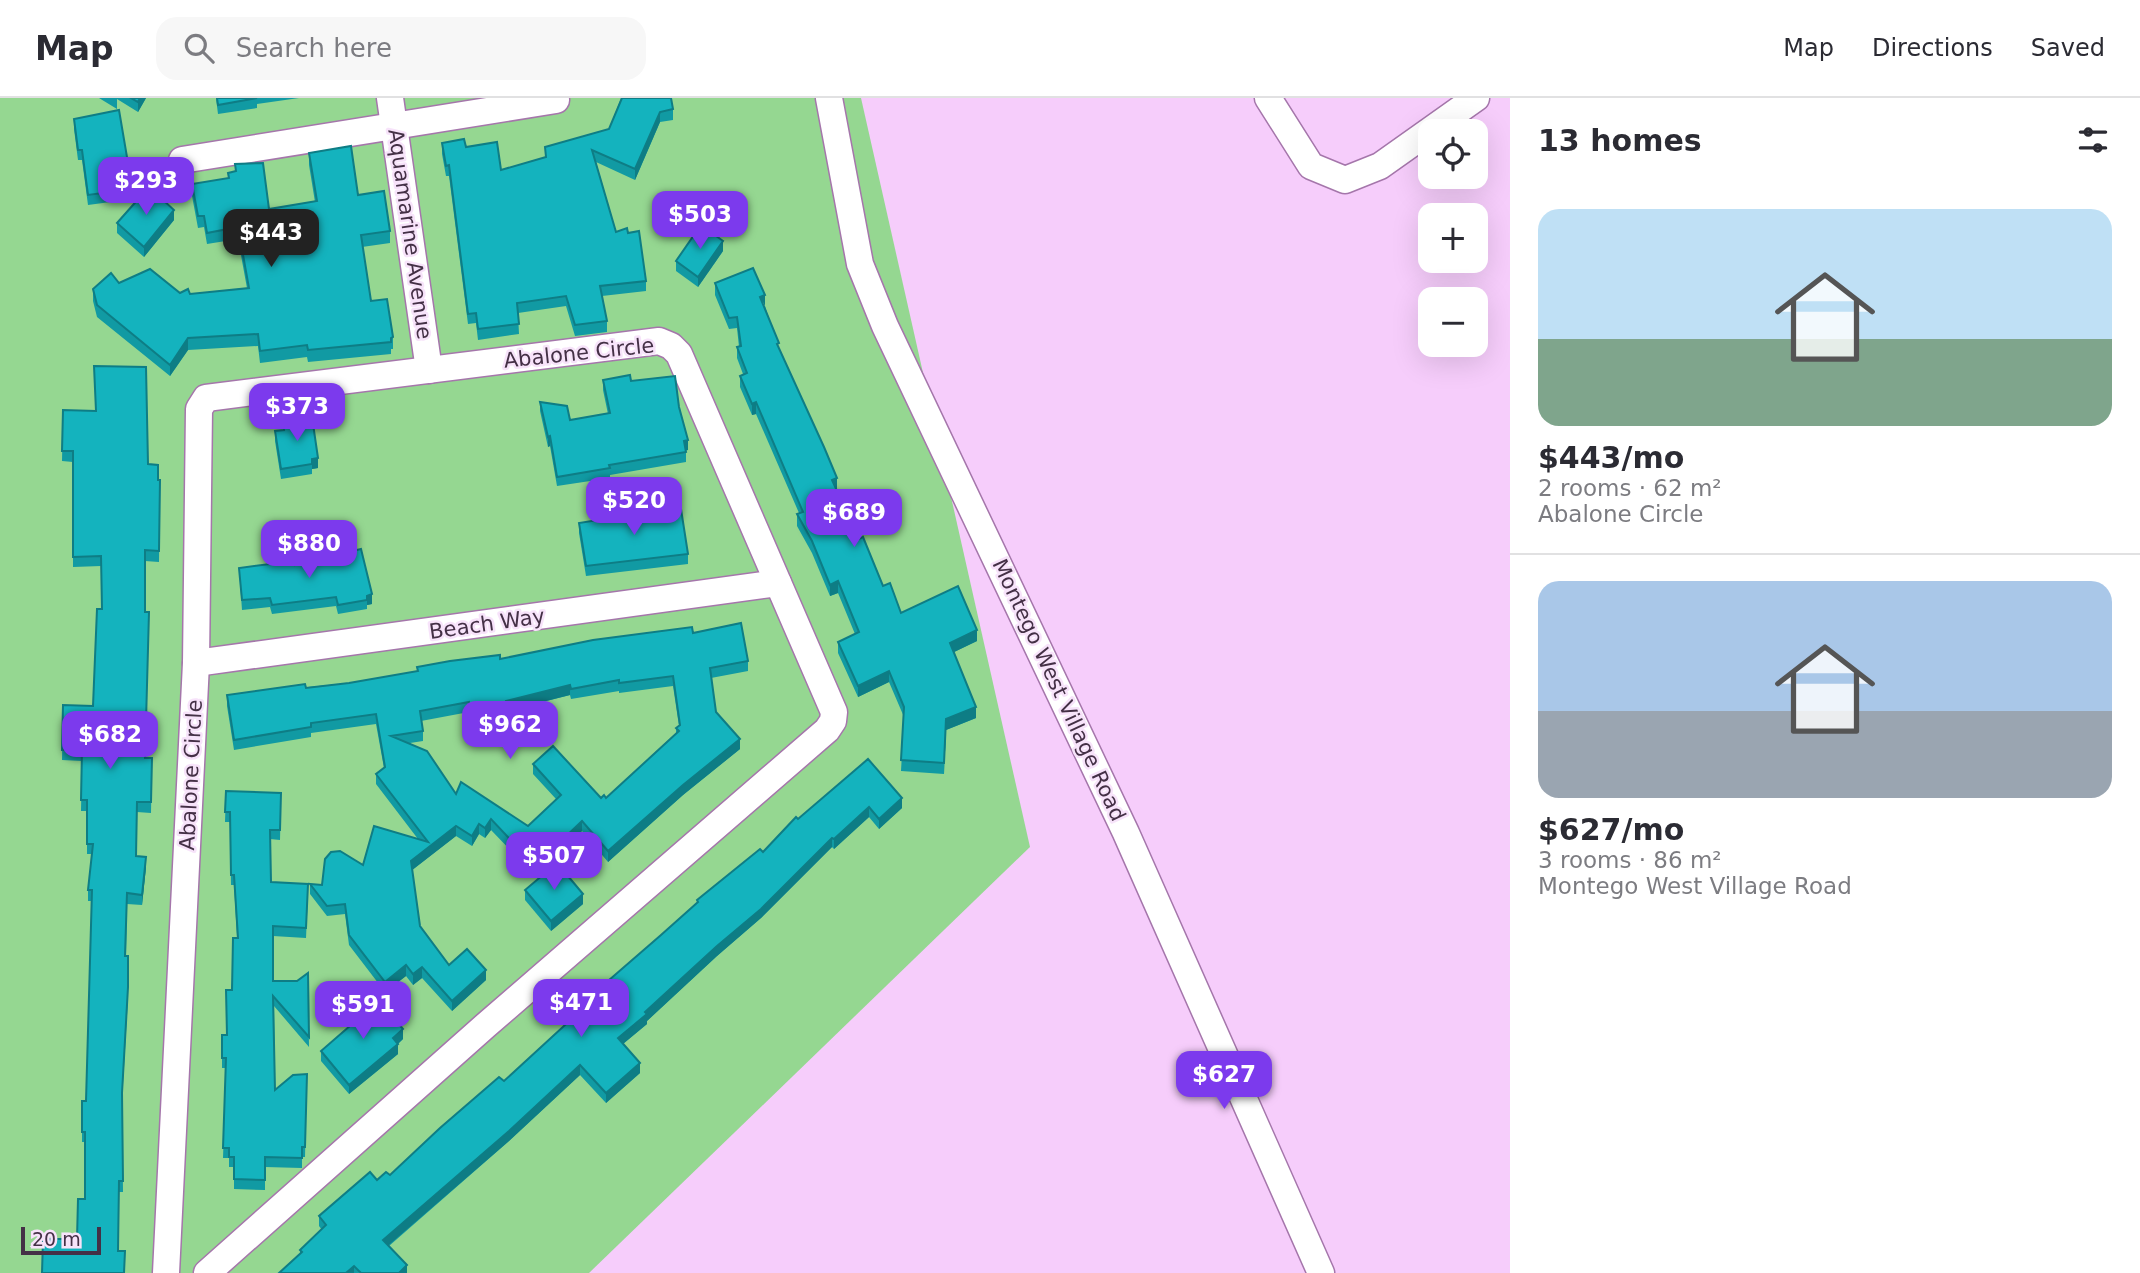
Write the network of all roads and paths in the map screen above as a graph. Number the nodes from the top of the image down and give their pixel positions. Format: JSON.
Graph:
{"nodes":[{"id":1,"x":390,"y":98,"type":"edge"},
{"id":2,"x":829,"y":98,"type":"edge"},
{"id":3,"x":1268,"y":98,"type":"edge"},
{"id":4,"x":1476,"y":98,"type":"edge"},
{"id":5,"x":556,"y":100,"type":"edge"},
{"id":6,"x":395,"y":127,"type":"junction"},
{"id":7,"x":182,"y":160,"type":"dead end"},
{"id":8,"x":429,"y":370,"type":"junction"},
{"id":9,"x":778,"y":583,"type":"junction"},
{"id":10,"x":196,"y":663,"type":"junction"},
{"id":11,"x":166,"y":1273,"type":"edge"},
{"id":12,"x":207,"y":1273,"type":"edge"},
{"id":13,"x":1321,"y":1273,"type":"edge"}],
"edges":[{"from":1,"to":6,"type":"street","name":"Aquamarine Avenue"},
{"from":2,"to":13,"type":"street","name":"Montego West Village Road"},
{"from":3,"to":4,"type":"street"},
{"from":5,"to":6,"type":"street"},
{"from":6,"to":7,"type":"street"},
{"from":6,"to":8,"type":"street","name":"Aquamarine Avenue"},
{"from":8,"to":9,"type":"street","name":"Abalone Circle"},
{"from":8,"to":10,"type":"street","name":"Abalone Circle"},
{"from":9,"to":10,"type":"street","name":"Beach Way"},
{"from":9,"to":12,"type":"street","name":"Abalone Circle"},
{"from":10,"to":11,"type":"street","name":"Abalone Circle"}]}
